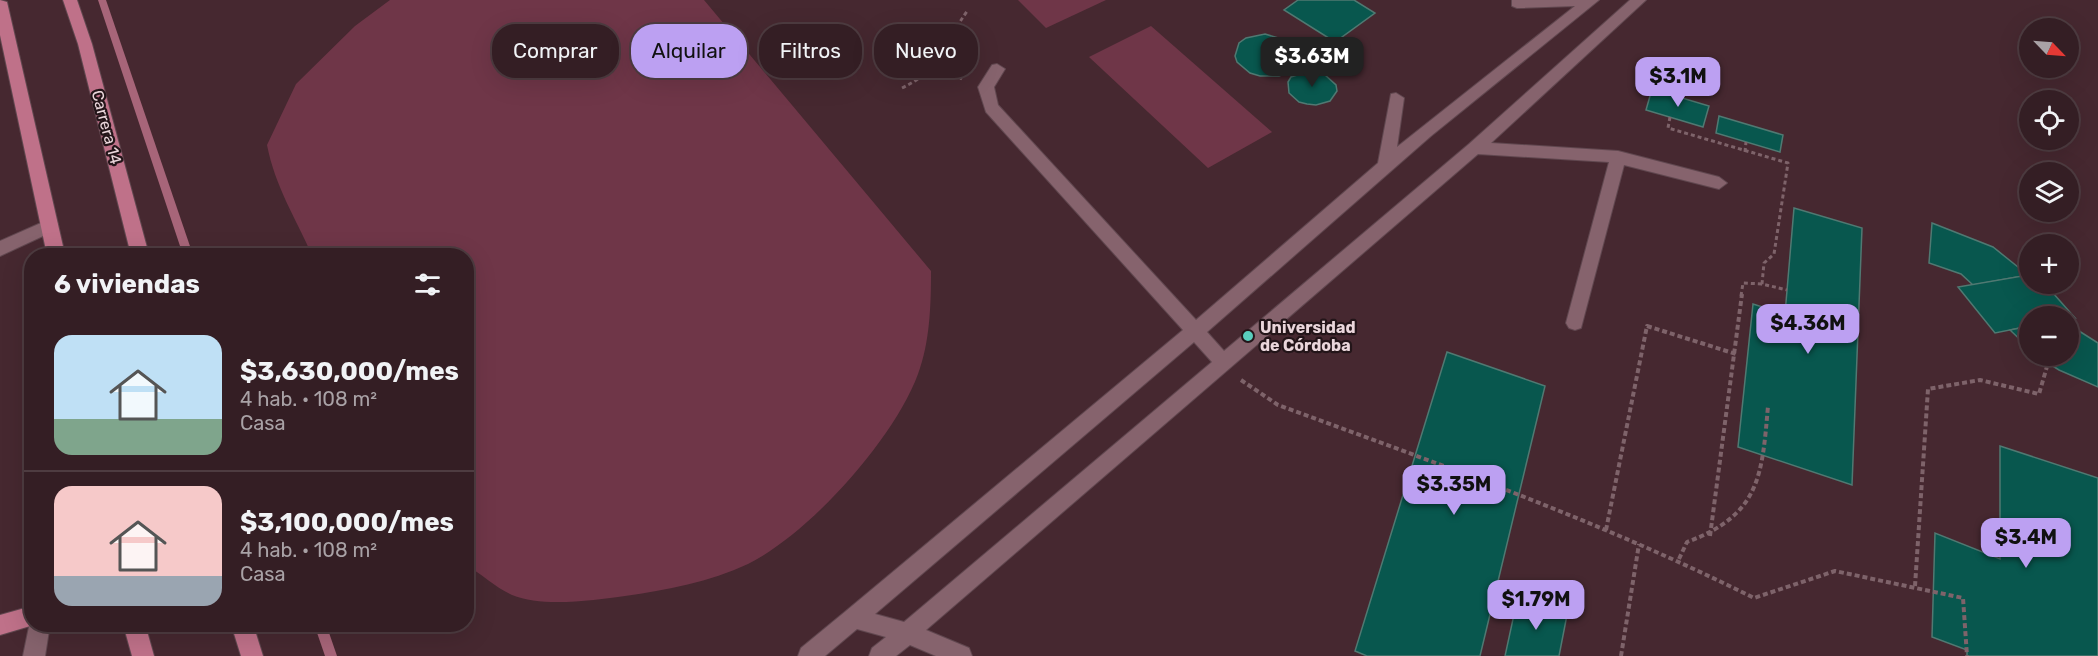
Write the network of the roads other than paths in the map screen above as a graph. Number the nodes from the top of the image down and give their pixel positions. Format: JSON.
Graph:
{"nodes":[{"id":1,"x":70,"y":0,"type":"edge"},
{"id":2,"x":1592,"y":0,"type":"edge"},
{"id":3,"x":1636,"y":1,"type":"edge"},
{"id":4,"x":1517,"y":3,"type":"dead end"},
{"id":5,"x":1,"y":11,"type":"edge"},
{"id":6,"x":997,"y":69,"type":"dead end"},
{"id":7,"x":1396,"y":98,"type":"dead end"},
{"id":8,"x":1475,"y":148,"type":"junction"},
{"id":9,"x":1618,"y":157,"type":"junction"},
{"id":10,"x":1386,"y":165,"type":"junction"},
{"id":11,"x":1719,"y":183,"type":"dead end"},
{"id":12,"x":50,"y":225,"type":"junction"},
{"id":13,"x":55,"y":248,"type":"edge"},
{"id":14,"x":138,"y":248,"type":"edge"},
{"id":15,"x":0,"y":249,"type":"edge"},
{"id":16,"x":1575,"y":323,"type":"dead end"},
{"id":17,"x":1195,"y":331,"type":"junction"},
{"id":18,"x":1224,"y":363,"type":"junction"},
{"id":19,"x":24,"y":618,"type":"edge"},
{"id":20,"x":853,"y":618,"type":"junction"},
{"id":21,"x":0,"y":624,"type":"edge"},
{"id":22,"x":38,"y":632,"type":"edge"},
{"id":23,"x":136,"y":632,"type":"edge"},
{"id":24,"x":244,"y":632,"type":"edge"},
{"id":25,"x":907,"y":633,"type":"junction"},
{"id":26,"x":34,"y":656,"type":"edge"},
{"id":27,"x":143,"y":656,"type":"edge"},
{"id":28,"x":252,"y":656,"type":"edge"},
{"id":29,"x":809,"y":656,"type":"edge"},
{"id":30,"x":880,"y":656,"type":"edge"},
{"id":31,"x":961,"y":656,"type":"edge"}],
"edges":[{"from":1,"to":14,"type":"main road","name":"Carrera 14"},
{"from":2,"to":4,"type":"lane"},
{"from":2,"to":10,"type":"lane"},
{"from":3,"to":8,"type":"lane"},
{"from":5,"to":12,"type":"main road"},
{"from":6,"to":17,"type":"lane"},
{"from":7,"to":10,"type":"lane"},
{"from":8,"to":9,"type":"lane"},
{"from":8,"to":18,"type":"lane"},
{"from":9,"to":11,"type":"lane"},
{"from":9,"to":16,"type":"lane"},
{"from":10,"to":17,"type":"lane"},
{"from":12,"to":13,"type":"main road"},
{"from":12,"to":15,"type":"lane"},
{"from":17,"to":18,"type":"lane"},
{"from":17,"to":20,"type":"lane"},
{"from":18,"to":25,"type":"lane"},
{"from":19,"to":21,"type":"main road"},
{"from":20,"to":25,"type":"lane"},
{"from":20,"to":29,"type":"lane"},
{"from":22,"to":26,"type":"lane"},
{"from":23,"to":27,"type":"main road"},
{"from":24,"to":28,"type":"main road"},
{"from":25,"to":30,"type":"lane"},
{"from":25,"to":31,"type":"lane"}]}
